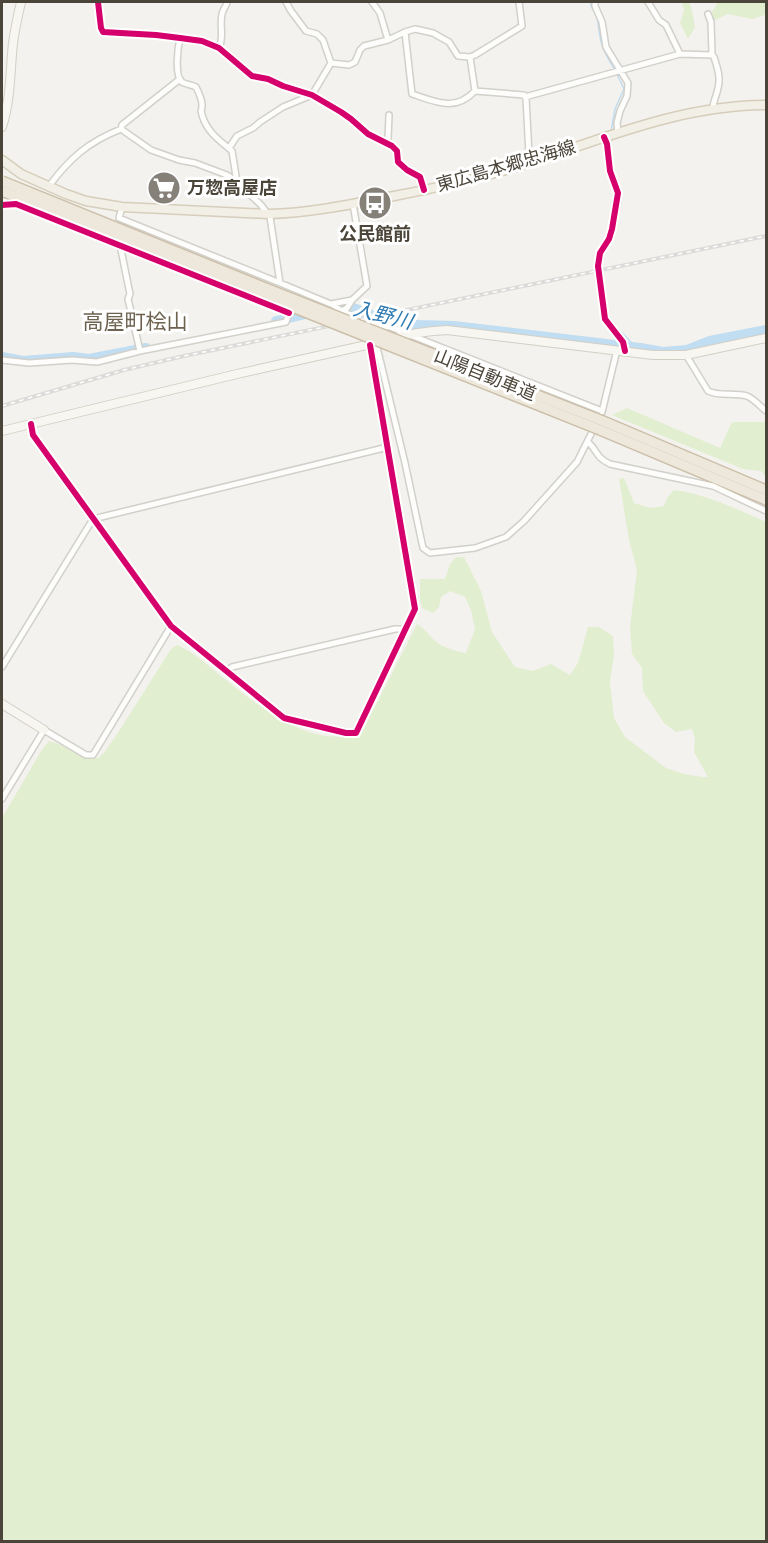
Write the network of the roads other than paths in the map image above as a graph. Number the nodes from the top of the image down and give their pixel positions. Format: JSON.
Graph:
{"nodes":[{"id":1,"x":21,"y":2,"type":"edge"},
{"id":2,"x":98,"y":2,"type":"edge"},
{"id":3,"x":227,"y":2,"type":"edge"},
{"id":4,"x":286,"y":2,"type":"edge"},
{"id":5,"x":372,"y":2,"type":"edge"},
{"id":6,"x":519,"y":2,"type":"edge"},
{"id":7,"x":595,"y":2,"type":"edge"},
{"id":8,"x":648,"y":2,"type":"edge"},
{"id":9,"x":708,"y":14,"type":"dead end"},
{"id":10,"x":405,"y":32,"type":"junction"},
{"id":11,"x":180,"y":38,"type":"junction"},
{"id":12,"x":388,"y":40,"type":"junction"},
{"id":13,"x":219,"y":48,"type":"junction"},
{"id":14,"x":681,"y":54,"type":"junction"},
{"id":15,"x":712,"y":55,"type":"junction"},
{"id":16,"x":470,"y":57,"type":"junction"},
{"id":17,"x":331,"y":63,"type":"junction"},
{"id":18,"x":618,"y":73,"type":"junction"},
{"id":19,"x":180,"y":79,"type":"junction"},
{"id":20,"x":476,"y":91,"type":"junction"},
{"id":21,"x":312,"y":94,"type":"junction"},
{"id":22,"x":525,"y":97,"type":"junction"},
{"id":23,"x":766,"y":105,"type":"edge"},
{"id":24,"x":713,"y":108,"type":"junction"},
{"id":25,"x":389,"y":115,"type":"dead end"},
{"id":26,"x":2,"y":127,"type":"edge"},
{"id":27,"x":121,"y":129,"type":"junction"},
{"id":28,"x":612,"y":135,"type":"junction"},
{"id":29,"x":387,"y":143,"type":"junction"},
{"id":30,"x":229,"y":148,"type":"junction"},
{"id":31,"x":2,"y":160,"type":"edge"},
{"id":32,"x":531,"y":162,"type":"junction"},
{"id":33,"x":235,"y":180,"type":"junction"},
{"id":34,"x":2,"y":181,"type":"edge"},
{"id":35,"x":49,"y":186,"type":"junction"},
{"id":36,"x":424,"y":190,"type":"junction"},
{"id":37,"x":2,"y":191,"type":"edge"},
{"id":38,"x":353,"y":204,"type":"junction"},
{"id":39,"x":2,"y":205,"type":"edge"},
{"id":40,"x":122,"y":207,"type":"junction"},
{"id":41,"x":268,"y":214,"type":"junction"},
{"id":42,"x":119,"y":218,"type":"junction"},
{"id":43,"x":120,"y":246,"type":"junction"},
{"id":44,"x":280,"y":283,"type":"junction"},
{"id":45,"x":303,"y":293,"type":"junction"},
{"id":46,"x":332,"y":305,"type":"junction"},
{"id":47,"x":346,"y":306,"type":"junction"},
{"id":48,"x":289,"y":317,"type":"junction"},
{"id":49,"x":406,"y":334,"type":"junction"},
{"id":50,"x":766,"y":338,"type":"edge"},
{"id":51,"x":373,"y":344,"type":"junction"},
{"id":52,"x":622,"y":347,"type":"junction"},
{"id":53,"x":139,"y":349,"type":"junction"},
{"id":54,"x":686,"y":356,"type":"junction"},
{"id":55,"x":2,"y":360,"type":"edge"},
{"id":56,"x":766,"y":411,"type":"edge"},
{"id":57,"x":602,"y":421,"type":"junction"},
{"id":58,"x":31,"y":424,"type":"junction"},
{"id":59,"x":2,"y":431,"type":"edge"},
{"id":60,"x":588,"y":442,"type":"junction"},
{"id":61,"x":388,"y":447,"type":"junction"},
{"id":62,"x":766,"y":490,"type":"edge"},
{"id":63,"x":766,"y":500,"type":"edge"},
{"id":64,"x":766,"y":511,"type":"edge"},
{"id":65,"x":93,"y":519,"type":"junction"},
{"id":66,"x":171,"y":626,"type":"junction"},
{"id":67,"x":406,"y":629,"type":"junction"},
{"id":68,"x":2,"y":667,"type":"edge"},
{"id":69,"x":226,"y":671,"type":"junction"},
{"id":70,"x":2,"y":704,"type":"edge"},
{"id":71,"x":44,"y":730,"type":"junction"},
{"id":72,"x":2,"y":799,"type":"edge"}],
"edges":[{"from":1,"to":26,"type":"street"},
{"from":2,"to":11,"type":"street"},
{"from":3,"to":13,"type":"street"},
{"from":4,"to":17,"type":"street"},
{"from":5,"to":12,"type":"street"},
{"from":6,"to":16,"type":"street"},
{"from":7,"to":18,"type":"street"},
{"from":8,"to":14,"type":"street"},
{"from":9,"to":15,"type":"street"},
{"from":10,"to":12,"type":"street"},
{"from":10,"to":16,"type":"street"},
{"from":10,"to":20,"type":"street"},
{"from":11,"to":13,"type":"street"},
{"from":11,"to":19,"type":"street"},
{"from":12,"to":17,"type":"street"},
{"from":13,"to":21,"type":"street"},
{"from":14,"to":15,"type":"street"},
{"from":14,"to":18,"type":"street"},
{"from":15,"to":24,"type":"street"},
{"from":16,"to":20,"type":"street"},
{"from":17,"to":21,"type":"street"},
{"from":18,"to":22,"type":"street"},
{"from":18,"to":28,"type":"street"},
{"from":19,"to":27,"type":"street"},
{"from":19,"to":30,"type":"street"},
{"from":20,"to":22,"type":"street"},
{"from":21,"to":29,"type":"street"},
{"from":21,"to":30,"type":"street"},
{"from":22,"to":32,"type":"street"},
{"from":23,"to":24,"type":"main road","name":"東広島本郷忠海線"},
{"from":24,"to":28,"type":"main road","name":"東広島本郷忠海線"},
{"from":25,"to":29,"type":"street"},
{"from":27,"to":33,"type":"street"},
{"from":27,"to":35,"type":"street"},
{"from":28,"to":32,"type":"main road","name":"東広島本郷忠海線"},
{"from":28,"to":52,"type":"street"},
{"from":29,"to":36,"type":"street"},
{"from":30,"to":33,"type":"street"},
{"from":31,"to":35,"type":"main road","name":"東広島本郷忠海線"},
{"from":32,"to":36,"type":"main road","name":"東広島本郷忠海線"},
{"from":33,"to":41,"type":"street"},
{"from":34,"to":57,"type":"highway","name":"山陽自動車道","bridge":true},
{"from":35,"to":40,"type":"main road","name":"東広島本郷忠海線"},
{"from":36,"to":38,"type":"main road","name":"東広島本郷忠海線"},
{"from":37,"to":57,"type":"highway","name":"山陽自動車道","bridge":true},
{"from":38,"to":41,"type":"main road","name":"東広島本郷忠海線"},
{"from":38,"to":47,"type":"street"},
{"from":39,"to":43,"type":"street"},
{"from":40,"to":41,"type":"main road","name":"東広島本郷忠海線"},
{"from":40,"to":42,"type":"street"},
{"from":41,"to":44,"type":"street"},
{"from":42,"to":43,"type":"street"},
{"from":42,"to":44,"type":"street"},
{"from":43,"to":48,"type":"street"},
{"from":43,"to":53,"type":"street"},
{"from":44,"to":45,"type":"street"},
{"from":45,"to":46,"type":"street"},
{"from":45,"to":48,"type":"street"},
{"from":46,"to":47,"type":"street"},
{"from":46,"to":47,"type":"street"},
{"from":47,"to":49,"type":"street"},
{"from":48,"to":53,"type":"street"},
{"from":49,"to":51,"type":"street"},
{"from":49,"to":52,"type":"street"},
{"from":49,"to":57,"type":"street"},
{"from":50,"to":54,"type":"street"},
{"from":51,"to":58,"type":"street"},
{"from":51,"to":60,"type":"street"},
{"from":51,"to":61,"type":"street"},
{"from":52,"to":54,"type":"street"},
{"from":52,"to":57,"type":"street"},
{"from":53,"to":55,"type":"street"},
{"from":54,"to":56,"type":"street"},
{"from":57,"to":60,"type":"street"},
{"from":57,"to":62,"type":"highway","name":"山陽自動車道"},
{"from":57,"to":63,"type":"highway","name":"山陽自動車道"},
{"from":58,"to":59,"type":"street"},
{"from":58,"to":65,"type":"street"},
{"from":60,"to":64,"type":"street"},
{"from":61,"to":65,"type":"street"},
{"from":61,"to":67,"type":"street"},
{"from":65,"to":66,"type":"street"},
{"from":65,"to":68,"type":"street"},
{"from":66,"to":69,"type":"street"},
{"from":66,"to":71,"type":"street"},
{"from":67,"to":69,"type":"street"},
{"from":67,"to":69,"type":"street"},
{"from":70,"to":71,"type":"street"},
{"from":71,"to":72,"type":"street"}]}
